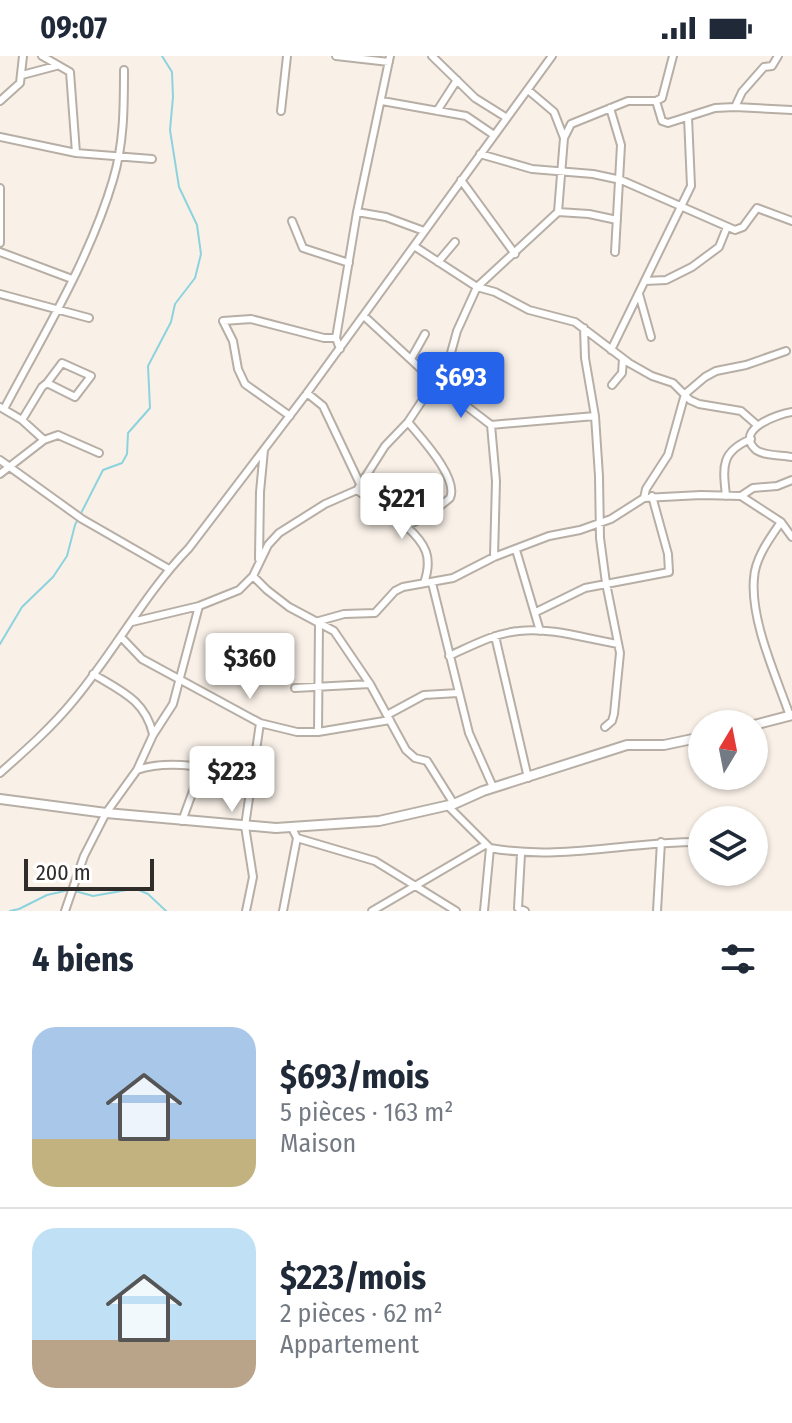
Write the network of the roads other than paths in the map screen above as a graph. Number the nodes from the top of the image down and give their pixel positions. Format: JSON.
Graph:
{"nodes":[{"id":1,"x":23,"y":56,"type":"edge"},
{"id":2,"x":42,"y":56,"type":"edge"},
{"id":3,"x":287,"y":56,"type":"edge"},
{"id":4,"x":336,"y":56,"type":"edge"},
{"id":5,"x":432,"y":56,"type":"edge"},
{"id":6,"x":552,"y":56,"type":"edge"},
{"id":7,"x":673,"y":56,"type":"edge"},
{"id":8,"x":778,"y":56,"type":"edge"},
{"id":9,"x":389,"y":59,"type":"edge"},
{"id":10,"x":56,"y":66,"type":"junction"},
{"id":11,"x":124,"y":70,"type":"dead end"},
{"id":12,"x":22,"y":75,"type":"junction"},
{"id":13,"x":457,"y":80,"type":"junction"},
{"id":14,"x":528,"y":90,"type":"junction"},
{"id":15,"x":0,"y":101,"type":"edge"},
{"id":16,"x":382,"y":101,"type":"junction"},
{"id":17,"x":656,"y":101,"type":"junction"},
{"id":18,"x":735,"y":107,"type":"junction"},
{"id":19,"x":610,"y":108,"type":"junction"},
{"id":20,"x":792,"y":110,"type":"edge"},
{"id":21,"x":281,"y":111,"type":"dead end"},
{"id":22,"x":437,"y":111,"type":"junction"},
{"id":23,"x":688,"y":117,"type":"junction"},
{"id":24,"x":507,"y":118,"type":"junction"},
{"id":25,"x":494,"y":135,"type":"junction"},
{"id":26,"x":0,"y":137,"type":"edge"},
{"id":27,"x":564,"y":138,"type":"junction"},
{"id":28,"x":76,"y":153,"type":"junction"},
{"id":29,"x":480,"y":154,"type":"junction"},
{"id":30,"x":119,"y":159,"type":"junction"},
{"id":31,"x":152,"y":159,"type":"dead end"},
{"id":32,"x":562,"y":174,"type":"junction"},
{"id":33,"x":461,"y":180,"type":"junction"},
{"id":34,"x":621,"y":180,"type":"junction"},
{"id":35,"x":0,"y":188,"type":"edge"},
{"id":36,"x":682,"y":207,"type":"junction"},
{"id":37,"x":357,"y":212,"type":"junction"},
{"id":38,"x":558,"y":212,"type":"junction"},
{"id":39,"x":617,"y":220,"type":"junction"},
{"id":40,"x":292,"y":221,"type":"dead end"},
{"id":41,"x":792,"y":221,"type":"edge"},
{"id":42,"x":727,"y":227,"type":"junction"},
{"id":43,"x":424,"y":231,"type":"junction"},
{"id":44,"x":455,"y":242,"type":"dead end"},
{"id":45,"x":0,"y":243,"type":"edge"},
{"id":46,"x":414,"y":246,"type":"junction"},
{"id":47,"x":0,"y":252,"type":"edge"},
{"id":48,"x":615,"y":252,"type":"dead end"},
{"id":49,"x":515,"y":254,"type":"junction"},
{"id":50,"x":438,"y":262,"type":"junction"},
{"id":51,"x":349,"y":263,"type":"junction"},
{"id":52,"x":72,"y":279,"type":"junction"},
{"id":53,"x":645,"y":281,"type":"junction"},
{"id":54,"x":477,"y":287,"type":"junction"},
{"id":55,"x":0,"y":294,"type":"edge"},
{"id":56,"x":639,"y":294,"type":"junction"},
{"id":57,"x":57,"y":308,"type":"junction"},
{"id":58,"x":364,"y":316,"type":"junction"},
{"id":59,"x":89,"y":318,"type":"dead end"},
{"id":60,"x":584,"y":328,"type":"junction"},
{"id":61,"x":425,"y":334,"type":"dead end"},
{"id":62,"x":651,"y":337,"type":"dead end"},
{"id":63,"x":336,"y":338,"type":"junction"},
{"id":64,"x":340,"y":349,"type":"junction"},
{"id":65,"x":611,"y":350,"type":"junction"},
{"id":66,"x":786,"y":351,"type":"dead end"},
{"id":67,"x":411,"y":359,"type":"junction"},
{"id":68,"x":623,"y":359,"type":"junction"},
{"id":69,"x":435,"y":382,"type":"junction"},
{"id":70,"x":47,"y":383,"type":"junction"},
{"id":71,"x":612,"y":385,"type":"dead end"},
{"id":72,"x":307,"y":393,"type":"junction"},
{"id":73,"x":685,"y":394,"type":"junction"},
{"id":74,"x":2,"y":408,"type":"edge"},
{"id":75,"x":792,"y":412,"type":"edge"},
{"id":76,"x":290,"y":416,"type":"junction"},
{"id":77,"x":595,"y":416,"type":"junction"},
{"id":78,"x":22,"y":420,"type":"junction"},
{"id":79,"x":408,"y":422,"type":"junction"},
{"id":80,"x":491,"y":425,"type":"junction"},
{"id":81,"x":757,"y":425,"type":"junction"},
{"id":82,"x":751,"y":439,"type":"junction"},
{"id":83,"x":44,"y":440,"type":"junction"},
{"id":84,"x":264,"y":449,"type":"junction"},
{"id":85,"x":99,"y":453,"type":"dead end"},
{"id":86,"x":792,"y":457,"type":"edge"},
{"id":87,"x":0,"y":460,"type":"edge"},
{"id":88,"x":8,"y":469,"type":"junction"},
{"id":89,"x":0,"y":474,"type":"edge"},
{"id":90,"x":792,"y":480,"type":"edge"},
{"id":91,"x":358,"y":487,"type":"junction"},
{"id":92,"x":726,"y":496,"type":"junction"},
{"id":93,"x":741,"y":496,"type":"junction"},
{"id":94,"x":648,"y":497,"type":"junction"},
{"id":95,"x":781,"y":522,"type":"junction"},
{"id":96,"x":599,"y":524,"type":"junction"},
{"id":97,"x":406,"y":526,"type":"junction"},
{"id":98,"x":792,"y":537,"type":"edge"},
{"id":99,"x":516,"y":550,"type":"junction"},
{"id":100,"x":494,"y":557,"type":"junction"},
{"id":101,"x":259,"y":563,"type":"junction"},
{"id":102,"x":169,"y":569,"type":"junction"},
{"id":103,"x":253,"y":576,"type":"junction"},
{"id":104,"x":428,"y":583,"type":"junction"},
{"id":105,"x":606,"y":583,"type":"junction"},
{"id":106,"x":199,"y":606,"type":"junction"},
{"id":107,"x":536,"y":612,"type":"junction"},
{"id":108,"x":319,"y":621,"type":"junction"},
{"id":109,"x":132,"y":622,"type":"junction"},
{"id":110,"x":540,"y":631,"type":"junction"},
{"id":111,"x":495,"y":636,"type":"junction"},
{"id":112,"x":121,"y":637,"type":"junction"},
{"id":113,"x":618,"y":644,"type":"junction"},
{"id":114,"x":449,"y":656,"type":"junction"},
{"id":115,"x":93,"y":674,"type":"junction"},
{"id":116,"x":180,"y":681,"type":"junction"},
{"id":117,"x":370,"y":684,"type":"junction"},
{"id":118,"x":295,"y":688,"type":"dead end"},
{"id":119,"x":318,"y":688,"type":"junction"},
{"id":120,"x":458,"y":693,"type":"junction"},
{"id":121,"x":791,"y":716,"type":"edge"},
{"id":122,"x":388,"y":718,"type":"junction"},
{"id":123,"x":768,"y":722,"type":"edge"},
{"id":124,"x":260,"y":723,"type":"junction"},
{"id":125,"x":605,"y":727,"type":"dead end"},
{"id":126,"x":318,"y":732,"type":"junction"},
{"id":127,"x":153,"y":735,"type":"junction"},
{"id":128,"x":688,"y":740,"type":"edge"},
{"id":129,"x":201,"y":769,"type":"junction"},
{"id":130,"x":137,"y":770,"type":"junction"},
{"id":131,"x":0,"y":773,"type":"edge"},
{"id":132,"x":252,"y":775,"type":"junction"},
{"id":133,"x":528,"y":778,"type":"junction"},
{"id":134,"x":493,"y":787,"type":"junction"},
{"id":135,"x":0,"y":799,"type":"edge"},
{"id":136,"x":451,"y":805,"type":"junction"},
{"id":137,"x":106,"y":813,"type":"junction"},
{"id":138,"x":182,"y":821,"type":"junction"},
{"id":139,"x":245,"y":826,"type":"junction"},
{"id":140,"x":292,"y":828,"type":"junction"},
{"id":141,"x":297,"y":838,"type":"junction"},
{"id":142,"x":661,"y":842,"type":"junction"},
{"id":143,"x":688,"y":842,"type":"edge"},
{"id":144,"x":487,"y":846,"type":"junction"},
{"id":145,"x":521,"y":854,"type":"junction"},
{"id":146,"x":414,"y":885,"type":"junction"},
{"id":147,"x":382,"y":908,"type":"edge"},
{"id":148,"x":65,"y":911,"type":"edge"},
{"id":149,"x":246,"y":911,"type":"edge"},
{"id":150,"x":283,"y":911,"type":"edge"},
{"id":151,"x":372,"y":911,"type":"edge"},
{"id":152,"x":456,"y":911,"type":"edge"},
{"id":153,"x":484,"y":911,"type":"edge"},
{"id":154,"x":525,"y":911,"type":"edge"},
{"id":155,"x":657,"y":911,"type":"edge"}],
"edges":[{"from":1,"to":12,"type":"street"},
{"from":2,"to":10,"type":"street"},
{"from":3,"to":21,"type":"street"},
{"from":4,"to":9,"type":"street"},
{"from":5,"to":13,"type":"street"},
{"from":6,"to":14,"type":"street"},
{"from":7,"to":17,"type":"street"},
{"from":8,"to":18,"type":"street"},
{"from":9,"to":16,"type":"street"},
{"from":10,"to":12,"type":"street"},
{"from":10,"to":28,"type":"street"},
{"from":11,"to":30,"type":"street"},
{"from":12,"to":15,"type":"street"},
{"from":13,"to":22,"type":"street"},
{"from":13,"to":24,"type":"street"},
{"from":14,"to":24,"type":"street"},
{"from":14,"to":27,"type":"street"},
{"from":16,"to":22,"type":"street"},
{"from":16,"to":37,"type":"street"},
{"from":17,"to":19,"type":"street"},
{"from":17,"to":23,"type":"street"},
{"from":18,"to":20,"type":"street"},
{"from":18,"to":23,"type":"street"},
{"from":19,"to":27,"type":"street"},
{"from":19,"to":34,"type":"street"},
{"from":22,"to":25,"type":"street"},
{"from":23,"to":36,"type":"street"},
{"from":24,"to":25,"type":"street"},
{"from":25,"to":29,"type":"street"},
{"from":26,"to":28,"type":"street"},
{"from":27,"to":32,"type":"street"},
{"from":28,"to":30,"type":"street"},
{"from":29,"to":32,"type":"street"},
{"from":29,"to":33,"type":"street"},
{"from":30,"to":31,"type":"street"},
{"from":30,"to":52,"type":"street"},
{"from":32,"to":34,"type":"street"},
{"from":32,"to":38,"type":"street"},
{"from":33,"to":43,"type":"street"},
{"from":33,"to":49,"type":"street"},
{"from":34,"to":36,"type":"street"},
{"from":34,"to":39,"type":"street"},
{"from":35,"to":45,"type":"street"},
{"from":36,"to":42,"type":"street"},
{"from":36,"to":53,"type":"street"},
{"from":37,"to":43,"type":"street"},
{"from":37,"to":51,"type":"street"},
{"from":38,"to":39,"type":"street"},
{"from":38,"to":49,"type":"street"},
{"from":39,"to":48,"type":"street"},
{"from":40,"to":51,"type":"street"},
{"from":41,"to":42,"type":"street"},
{"from":42,"to":53,"type":"street"},
{"from":43,"to":46,"type":"street"},
{"from":44,"to":50,"type":"street"},
{"from":46,"to":50,"type":"street"},
{"from":46,"to":58,"type":"street"},
{"from":47,"to":52,"type":"street"},
{"from":49,"to":54,"type":"street"},
{"from":50,"to":54,"type":"street"},
{"from":51,"to":63,"type":"street"},
{"from":52,"to":57,"type":"street"},
{"from":53,"to":56,"type":"street"},
{"from":54,"to":60,"type":"street"},
{"from":54,"to":69,"type":"street"},
{"from":55,"to":57,"type":"street"},
{"from":56,"to":62,"type":"street"},
{"from":56,"to":65,"type":"street"},
{"from":57,"to":59,"type":"street"},
{"from":57,"to":74,"type":"street"},
{"from":58,"to":64,"type":"street"},
{"from":58,"to":67,"type":"street"},
{"from":60,"to":65,"type":"street"},
{"from":60,"to":77,"type":"street"},
{"from":61,"to":67,"type":"street"},
{"from":63,"to":64,"type":"street"},
{"from":63,"to":76,"type":"street"},
{"from":64,"to":72,"type":"street"},
{"from":65,"to":68,"type":"street"},
{"from":66,"to":73,"type":"street"},
{"from":67,"to":69,"type":"street"},
{"from":68,"to":71,"type":"street"},
{"from":68,"to":73,"type":"street"},
{"from":69,"to":79,"type":"street"},
{"from":69,"to":80,"type":"street"},
{"from":70,"to":70,"type":"street"},
{"from":70,"to":78,"type":"street"},
{"from":72,"to":76,"type":"street"},
{"from":72,"to":91,"type":"street"},
{"from":73,"to":81,"type":"street"},
{"from":73,"to":94,"type":"street"},
{"from":74,"to":78,"type":"street"},
{"from":75,"to":81,"type":"street"},
{"from":76,"to":84,"type":"street"},
{"from":77,"to":80,"type":"street"},
{"from":77,"to":96,"type":"street"},
{"from":78,"to":83,"type":"street"},
{"from":79,"to":91,"type":"street"},
{"from":79,"to":97,"type":"street"},
{"from":80,"to":100,"type":"street"},
{"from":81,"to":82,"type":"street"},
{"from":82,"to":86,"type":"street"},
{"from":82,"to":92,"type":"street"},
{"from":83,"to":85,"type":"street"},
{"from":83,"to":88,"type":"street"},
{"from":84,"to":101,"type":"street"},
{"from":84,"to":102,"type":"street"},
{"from":87,"to":88,"type":"street"},
{"from":88,"to":89,"type":"street"},
{"from":88,"to":102,"type":"street"},
{"from":90,"to":93,"type":"street"},
{"from":91,"to":97,"type":"street"},
{"from":91,"to":101,"type":"street"},
{"from":92,"to":93,"type":"street"},
{"from":92,"to":94,"type":"street"},
{"from":93,"to":95,"type":"street"},
{"from":94,"to":96,"type":"street"},
{"from":94,"to":105,"type":"street"},
{"from":95,"to":98,"type":"street"},
{"from":95,"to":121,"type":"street"},
{"from":96,"to":99,"type":"street"},
{"from":96,"to":105,"type":"street"},
{"from":97,"to":104,"type":"street"},
{"from":99,"to":100,"type":"street"},
{"from":99,"to":107,"type":"street"},
{"from":100,"to":104,"type":"street"},
{"from":101,"to":103,"type":"street"},
{"from":102,"to":109,"type":"street"},
{"from":103,"to":106,"type":"street"},
{"from":103,"to":108,"type":"street"},
{"from":104,"to":108,"type":"street"},
{"from":104,"to":114,"type":"street"},
{"from":105,"to":107,"type":"street"},
{"from":105,"to":113,"type":"street"},
{"from":106,"to":109,"type":"street"},
{"from":106,"to":116,"type":"street"},
{"from":107,"to":110,"type":"street"},
{"from":108,"to":117,"type":"street"},
{"from":108,"to":119,"type":"street"},
{"from":109,"to":112,"type":"street"},
{"from":110,"to":111,"type":"street"},
{"from":110,"to":113,"type":"street"},
{"from":111,"to":114,"type":"street"},
{"from":111,"to":133,"type":"street"},
{"from":112,"to":115,"type":"street"},
{"from":112,"to":116,"type":"street"},
{"from":113,"to":125,"type":"street"},
{"from":114,"to":120,"type":"street"},
{"from":115,"to":127,"type":"street"},
{"from":115,"to":131,"type":"street"},
{"from":116,"to":124,"type":"street"},
{"from":116,"to":127,"type":"street"},
{"from":117,"to":119,"type":"street"},
{"from":117,"to":122,"type":"street"},
{"from":118,"to":119,"type":"street"},
{"from":119,"to":126,"type":"street"},
{"from":120,"to":122,"type":"street"},
{"from":120,"to":134,"type":"street"},
{"from":121,"to":123,"type":"main road"},
{"from":122,"to":126,"type":"street"},
{"from":122,"to":136,"type":"street"},
{"from":124,"to":126,"type":"street"},
{"from":124,"to":132,"type":"street"},
{"from":127,"to":130,"type":"street"},
{"from":128,"to":133,"type":"main road"},
{"from":129,"to":130,"type":"street"},
{"from":129,"to":132,"type":"street"},
{"from":129,"to":138,"type":"street"},
{"from":130,"to":137,"type":"street"},
{"from":132,"to":139,"type":"street"},
{"from":133,"to":134,"type":"main road"},
{"from":134,"to":136,"type":"main road"},
{"from":135,"to":137,"type":"main road"},
{"from":136,"to":140,"type":"main road"},
{"from":136,"to":144,"type":"street"},
{"from":137,"to":138,"type":"main road"},
{"from":137,"to":148,"type":"street"},
{"from":138,"to":139,"type":"main road"},
{"from":139,"to":140,"type":"main road"},
{"from":139,"to":149,"type":"street"},
{"from":140,"to":141,"type":"street"},
{"from":141,"to":146,"type":"street"},
{"from":141,"to":150,"type":"street"},
{"from":142,"to":143,"type":"street"},
{"from":142,"to":145,"type":"street"},
{"from":142,"to":155,"type":"street"},
{"from":144,"to":145,"type":"street"},
{"from":144,"to":146,"type":"street"},
{"from":144,"to":153,"type":"street"},
{"from":145,"to":154,"type":"street"},
{"from":146,"to":147,"type":"street"},
{"from":146,"to":152,"type":"street"},
{"from":147,"to":151,"type":"street"}]}
